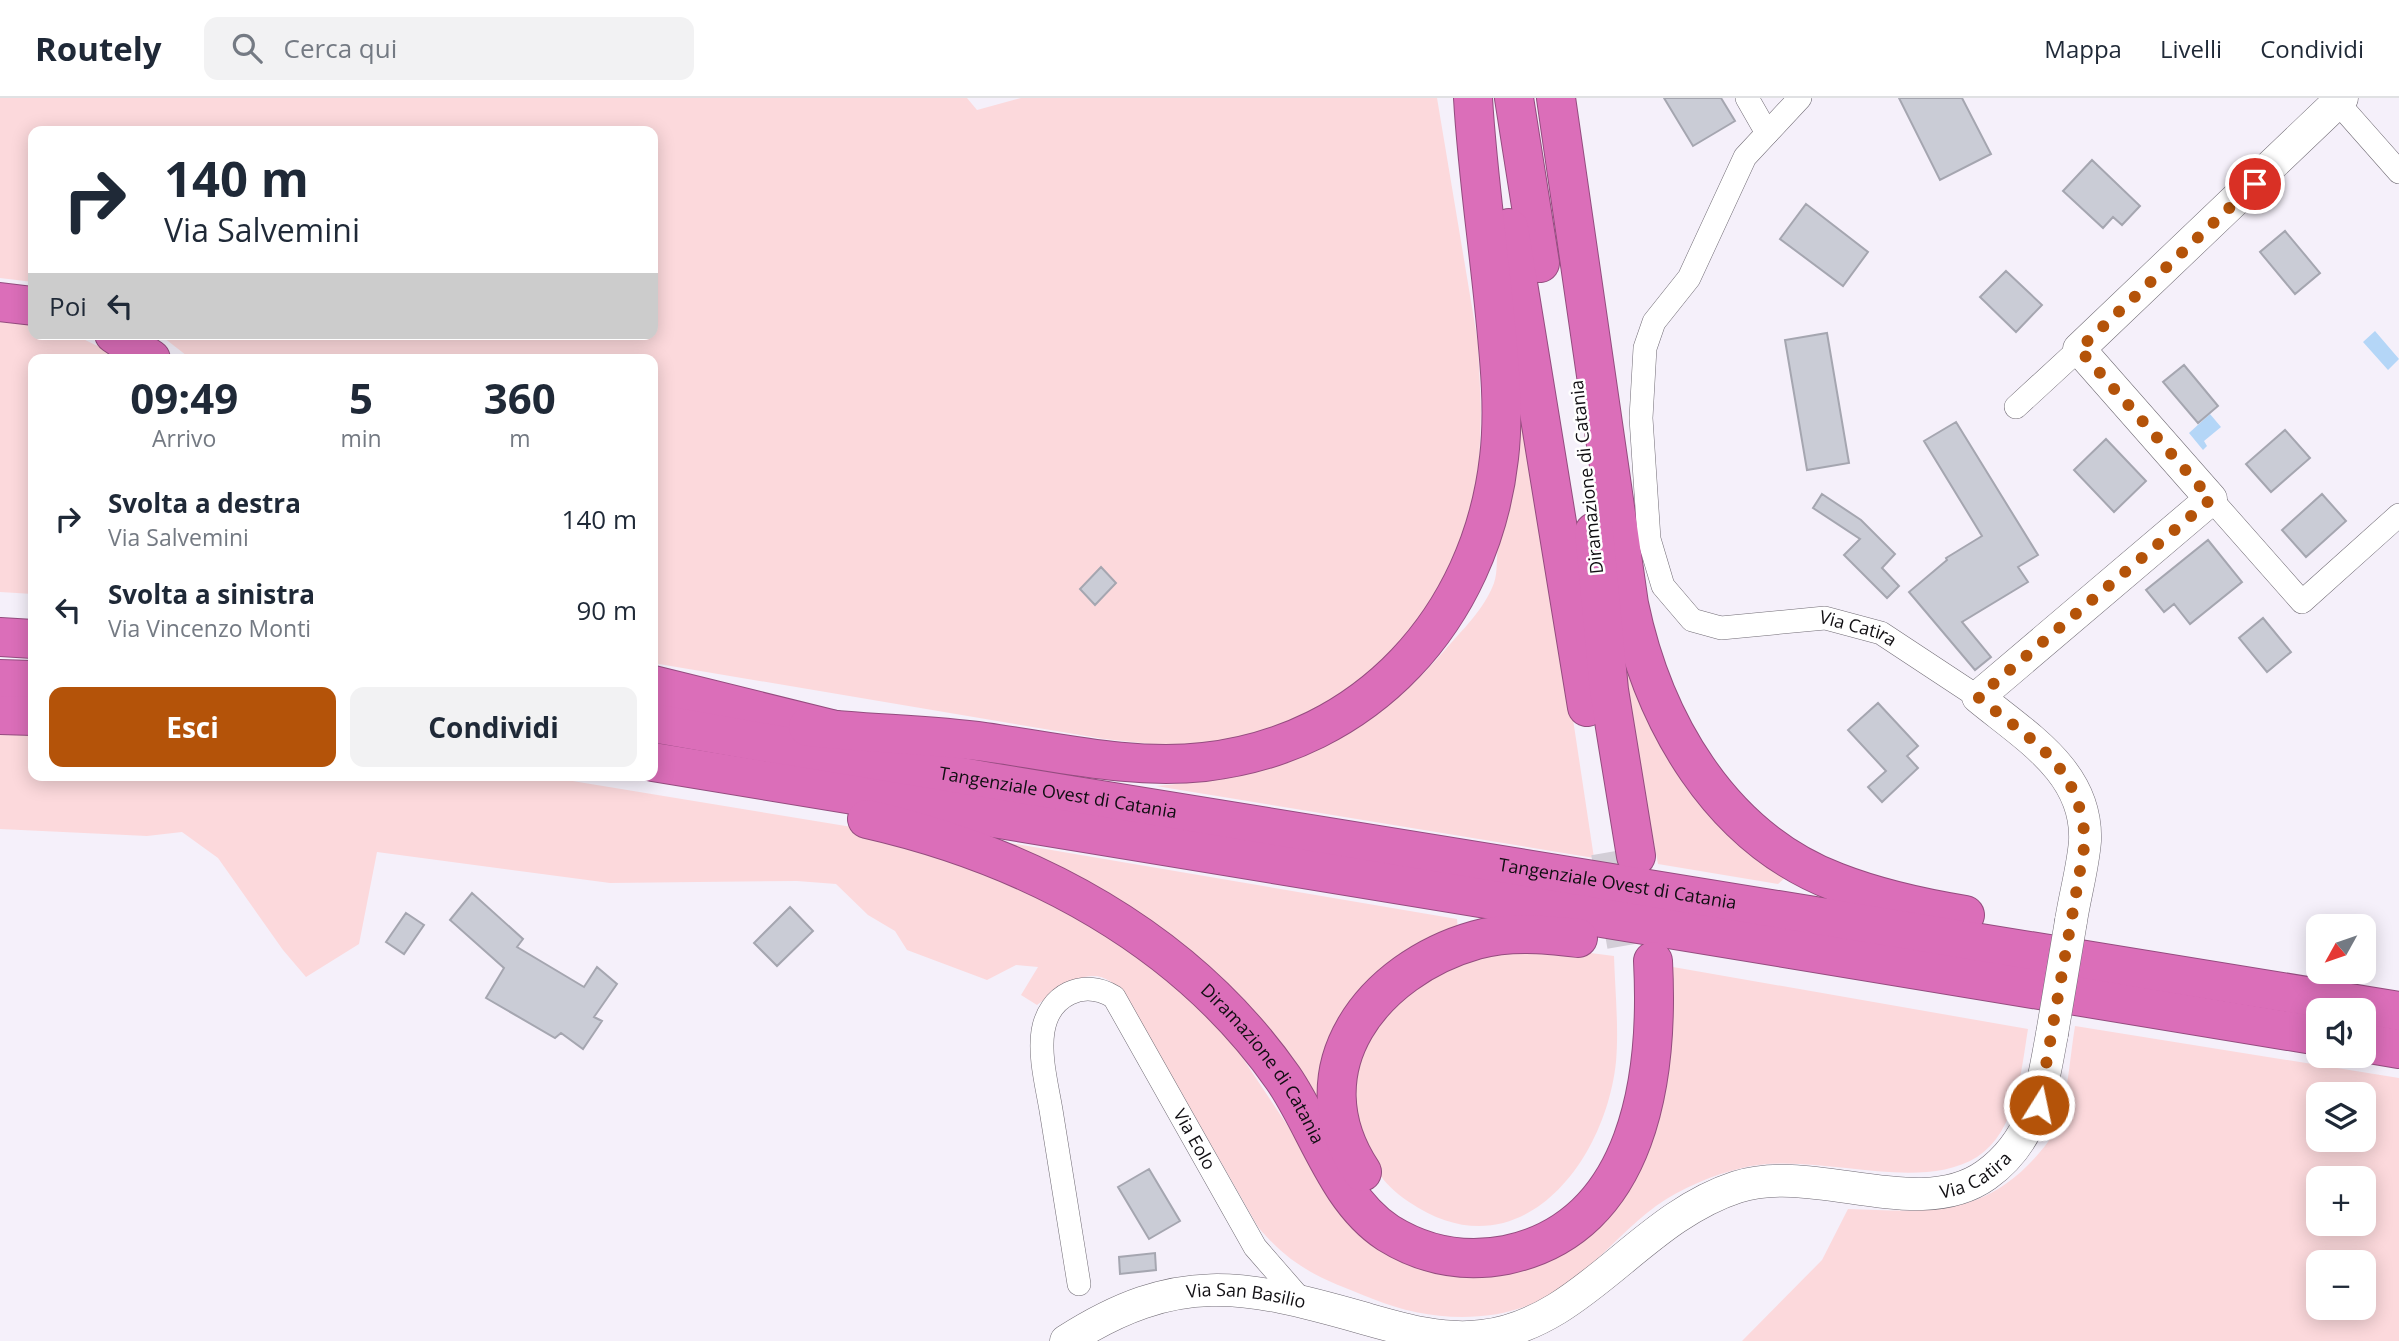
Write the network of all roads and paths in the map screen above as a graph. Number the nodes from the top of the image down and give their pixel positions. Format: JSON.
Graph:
{"nodes":[{"id":1,"x":1514,"y":98,"type":"edge"},
{"id":2,"x":1538,"y":98,"type":"edge"},
{"id":3,"x":1556,"y":98,"type":"edge"},
{"id":4,"x":1748,"y":98,"type":"edge"},
{"id":5,"x":1800,"y":98,"type":"edge"},
{"id":6,"x":1476,"y":100,"type":"edge"},
{"id":7,"x":2340,"y":101,"type":"edge"},
{"id":8,"x":1767,"y":133,"type":"junction"},
{"id":9,"x":2399,"y":172,"type":"edge"},
{"id":10,"x":0,"y":289,"type":"edge"},
{"id":11,"x":28,"y":292,"type":"edge"},
{"id":12,"x":0,"y":302,"type":"edge"},
{"id":13,"x":28,"y":305,"type":"edge"},
{"id":14,"x":123,"y":340,"type":"edge"},
{"id":15,"x":147,"y":340,"type":"edge"},
{"id":16,"x":2079,"y":349,"type":"junction"},
{"id":17,"x":144,"y":354,"type":"edge"},
{"id":18,"x":165,"y":354,"type":"edge"},
{"id":19,"x":2016,"y":407,"type":"dead end"},
{"id":20,"x":2211,"y":499,"type":"junction"},
{"id":21,"x":2399,"y":515,"type":"edge"},
{"id":22,"x":0,"y":610,"type":"edge"},
{"id":23,"x":28,"y":612,"type":"edge"},
{"id":24,"x":0,"y":637,"type":"edge"},
{"id":25,"x":28,"y":639,"type":"edge"},
{"id":26,"x":0,"y":679,"type":"edge"},
{"id":27,"x":28,"y":680,"type":"edge"},
{"id":28,"x":658,"y":687,"type":"edge"},
{"id":29,"x":1609,"y":690,"type":"junction"},
{"id":30,"x":1978,"y":697,"type":"junction"},
{"id":31,"x":658,"y":712,"type":"edge"},
{"id":32,"x":0,"y":715,"type":"edge"},
{"id":33,"x":28,"y":716,"type":"edge"},
{"id":34,"x":658,"y":724,"type":"edge"},
{"id":35,"x":835,"y":759,"type":"junction"},
{"id":36,"x":658,"y":762,"type":"edge"},
{"id":37,"x":658,"y":775,"type":"edge"},
{"id":38,"x":1977,"y":981,"type":"junction"},
{"id":39,"x":2299,"y":995,"type":"junction"},
{"id":40,"x":2399,"y":1011,"type":"edge"},
{"id":41,"x":2306,"y":1034,"type":"edge"},
{"id":42,"x":2376,"y":1045,"type":"edge"},
{"id":43,"x":2399,"y":1049,"type":"edge"},
{"id":44,"x":1079,"y":1284,"type":"dead end"},
{"id":45,"x":1302,"y":1301,"type":"junction"},
{"id":46,"x":1066,"y":1341,"type":"edge"},
{"id":47,"x":1092,"y":1341,"type":"edge"}],
"edges":[{"from":1,"to":29,"type":"highway"},
{"from":2,"to":29,"type":"highway","name":"Diramazione di Catania"},
{"from":3,"to":39,"type":"highway"},
{"from":4,"to":8,"type":"street"},
{"from":5,"to":8,"type":"street"},
{"from":6,"to":29,"type":"highway","name":"Diramazione di Catania"},
{"from":6,"to":35,"type":"highway"},
{"from":7,"to":9,"type":"street"},
{"from":7,"to":16,"type":"street"},
{"from":8,"to":30,"type":"street","name":"Via Catira"},
{"from":10,"to":11,"type":"highway"},
{"from":12,"to":13,"type":"highway"},
{"from":14,"to":17,"type":"highway"},
{"from":15,"to":18,"type":"highway"},
{"from":16,"to":19,"type":"street"},
{"from":16,"to":20,"type":"street"},
{"from":20,"to":21,"type":"street"},
{"from":20,"to":30,"type":"street"},
{"from":22,"to":23,"type":"highway"},
{"from":24,"to":25,"type":"highway"},
{"from":26,"to":27,"type":"highway"},
{"from":28,"to":35,"type":"highway"},
{"from":30,"to":45,"type":"street","name":"Via Catira","bridge":true},
{"from":31,"to":35,"type":"highway"},
{"from":32,"to":33,"type":"highway"},
{"from":34,"to":35,"type":"highway"},
{"from":35,"to":36,"type":"highway"},
{"from":35,"to":38,"type":"highway","name":"Tangenziale Ovest di Catania"},
{"from":35,"to":39,"type":"highway","name":"Tangenziale Ovest di Catania"},
{"from":37,"to":38,"type":"highway","name":"Diramazione di Catania"},
{"from":38,"to":41,"type":"highway","name":"Tangenziale Ovest di Catania"},
{"from":39,"to":40,"type":"highway","name":"Tangenziale Ovest di Catania"},
{"from":42,"to":43,"type":"highway"},
{"from":44,"to":45,"type":"street","name":"Via Eolo"},
{"from":45,"to":46,"type":"street","name":"Via San Basilio"},
{"from":45,"to":47,"type":"street","name":"Via San Basilio"}]}
